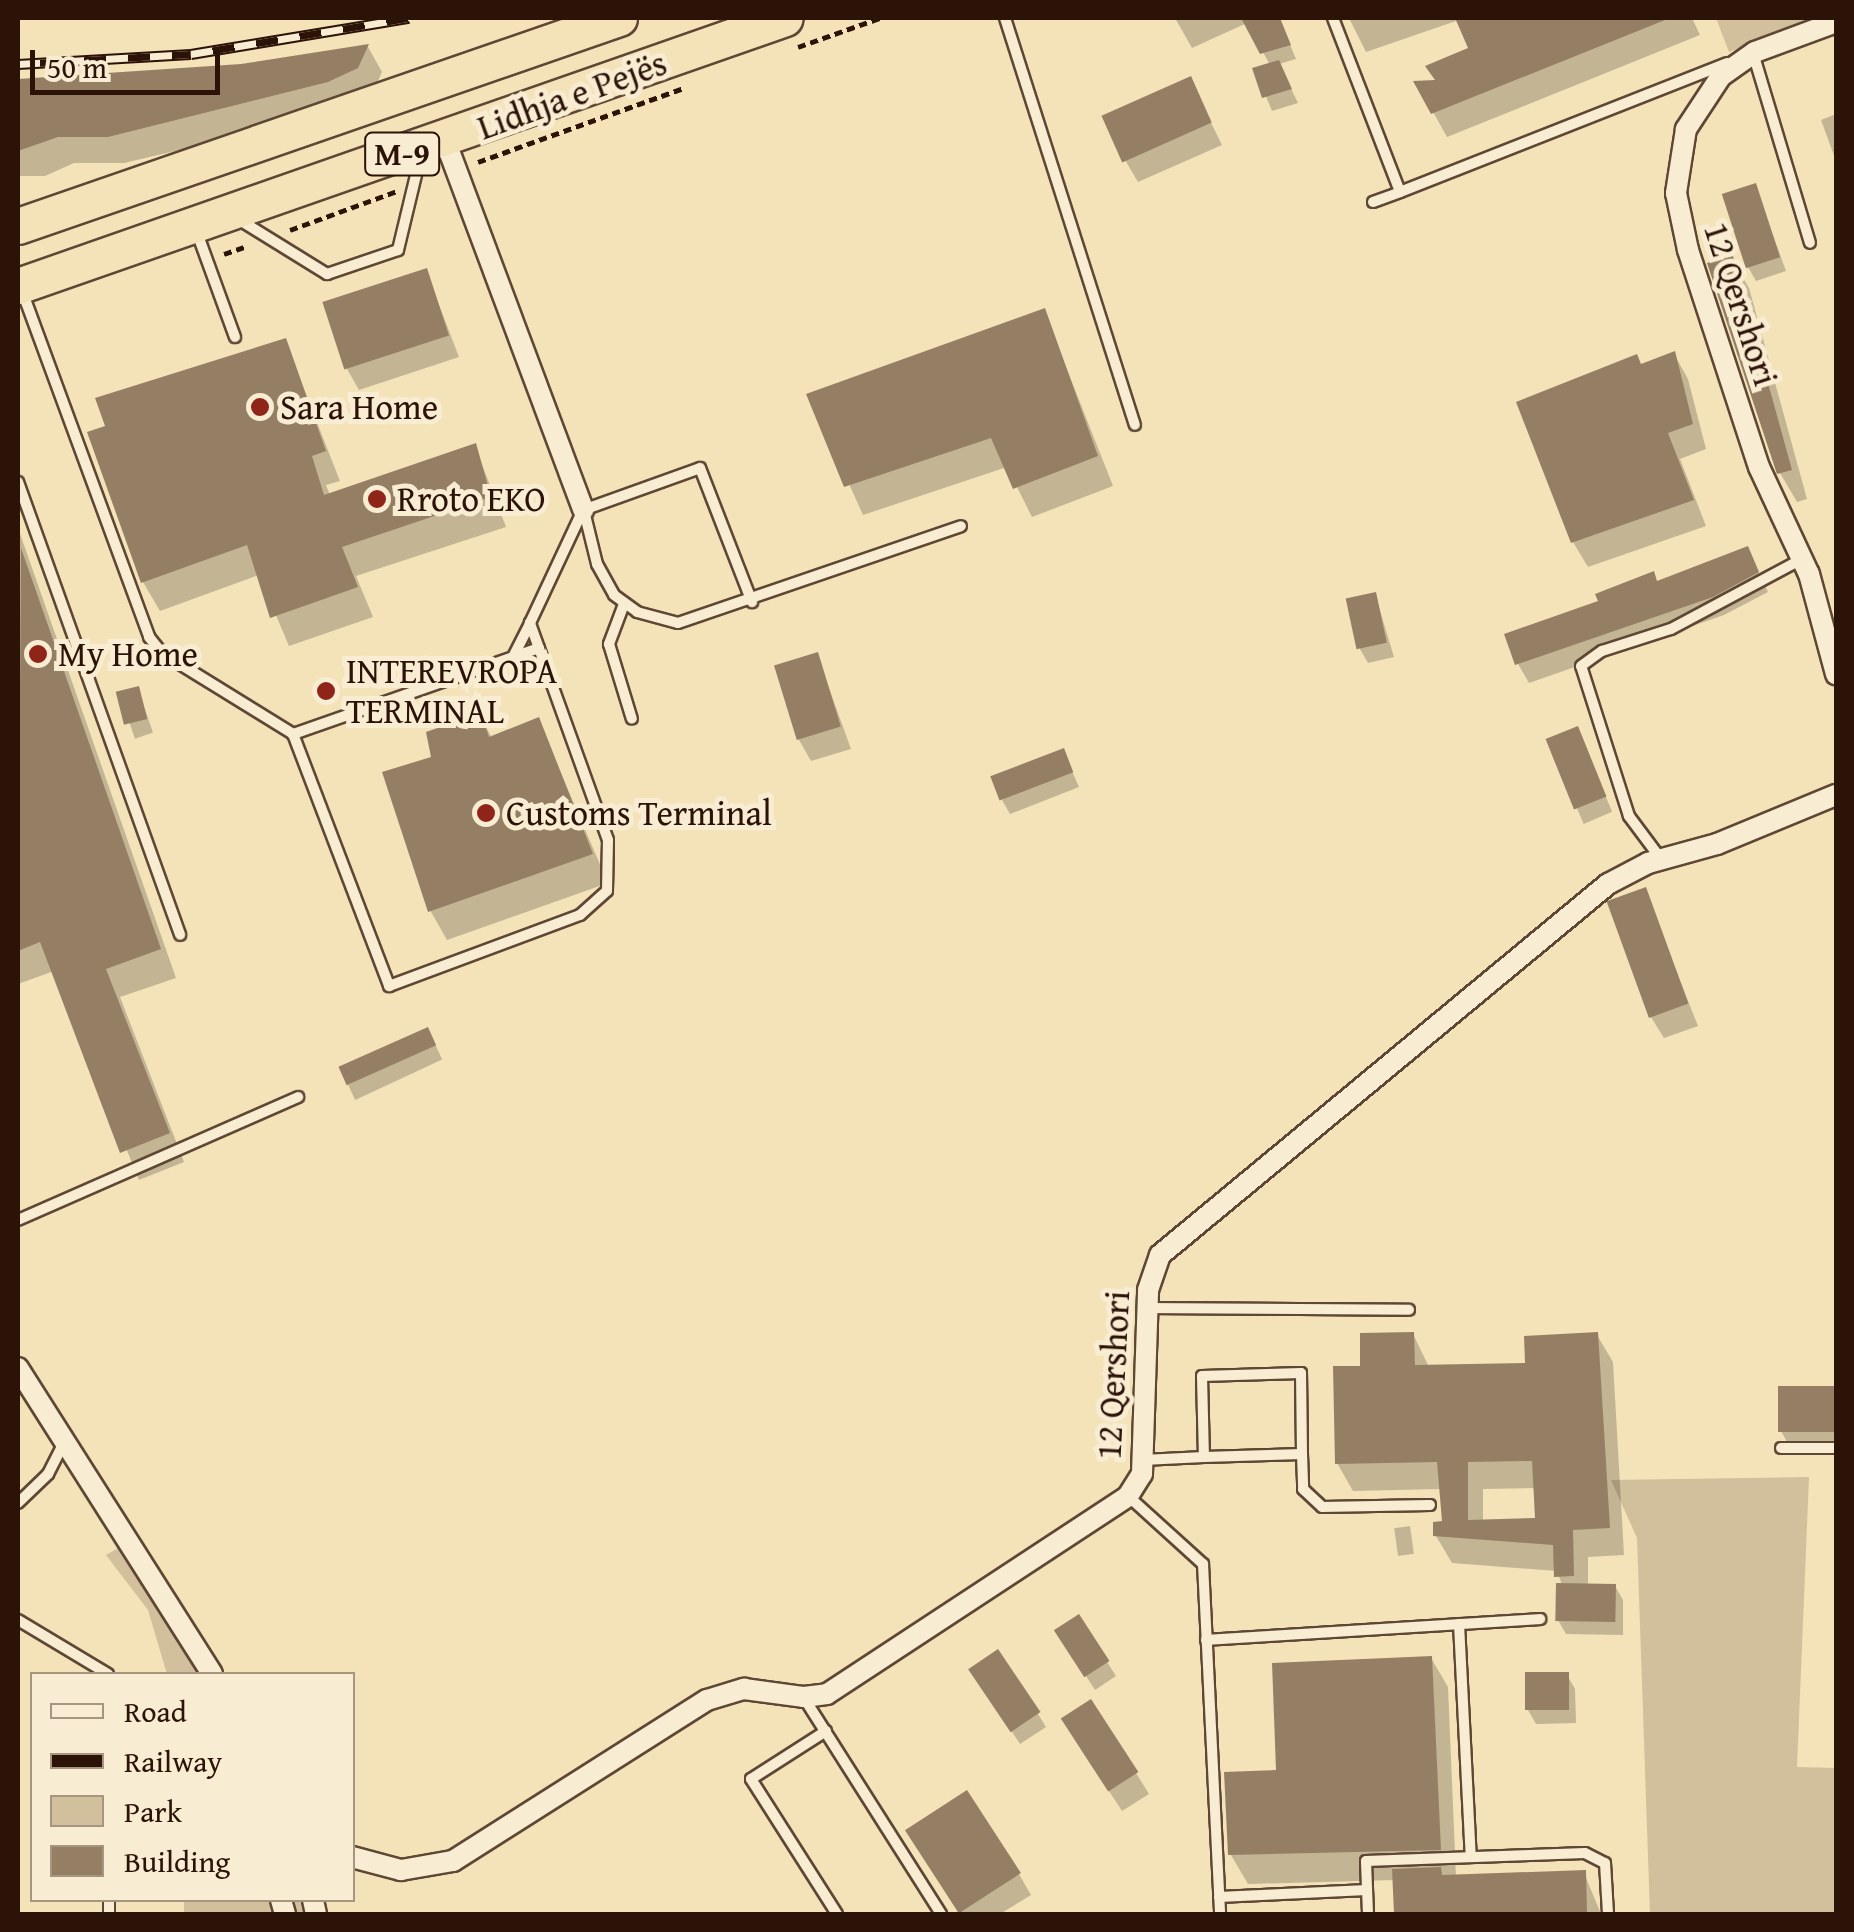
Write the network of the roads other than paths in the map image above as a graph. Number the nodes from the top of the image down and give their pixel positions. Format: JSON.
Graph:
{"nodes":[{"id":1,"x":619,"y":18,"type":"edge"},
{"id":2,"x":1005,"y":18,"type":"edge"},
{"id":3,"x":1333,"y":18,"type":"edge"},
{"id":4,"x":1836,"y":22,"type":"edge"},
{"id":5,"x":787,"y":34,"type":"edge"},
{"id":6,"x":1755,"y":52,"type":"junction"},
{"id":7,"x":441,"y":152,"type":"junction"},
{"id":8,"x":1400,"y":192,"type":"junction"},
{"id":9,"x":1373,"y":202,"type":"dead end"},
{"id":10,"x":228,"y":214,"type":"junction"},
{"id":11,"x":18,"y":226,"type":"edge"},
{"id":12,"x":194,"y":226,"type":"junction"},
{"id":13,"x":1810,"y":243,"type":"dead end"},
{"id":14,"x":19,"y":286,"type":"edge"},
{"id":15,"x":235,"y":337,"type":"dead end"},
{"id":16,"x":1135,"y":425,"type":"dead end"},
{"id":17,"x":18,"y":482,"type":"edge"},
{"id":18,"x":583,"y":510,"type":"junction"},
{"id":19,"x":961,"y":526,"type":"dead end"},
{"id":20,"x":1802,"y":559,"type":"junction"},
{"id":21,"x":752,"y":602,"type":"junction"},
{"id":22,"x":624,"y":604,"type":"junction"},
{"id":23,"x":530,"y":623,"type":"junction"},
{"id":24,"x":538,"y":648,"type":"junction"},
{"id":25,"x":513,"y":657,"type":"junction"},
{"id":26,"x":1836,"y":674,"type":"edge"},
{"id":27,"x":632,"y":719,"type":"dead end"},
{"id":28,"x":293,"y":734,"type":"junction"},
{"id":29,"x":1836,"y":795,"type":"edge"},
{"id":30,"x":1662,"y":860,"type":"junction"},
{"id":31,"x":180,"y":935,"type":"dead end"},
{"id":32,"x":298,"y":1097,"type":"dead end"},
{"id":33,"x":18,"y":1220,"type":"edge"},
{"id":34,"x":1150,"y":1308,"type":"junction"},
{"id":35,"x":1409,"y":1310,"type":"dead end"},
{"id":36,"x":18,"y":1368,"type":"edge"},
{"id":37,"x":62,"y":1446,"type":"junction"},
{"id":38,"x":1780,"y":1448,"type":"dead end"},
{"id":39,"x":1836,"y":1448,"type":"edge"},
{"id":40,"x":1302,"y":1454,"type":"junction"},
{"id":41,"x":1204,"y":1458,"type":"junction"},
{"id":42,"x":1143,"y":1460,"type":"junction"},
{"id":43,"x":1128,"y":1496,"type":"junction"},
{"id":44,"x":18,"y":1503,"type":"edge"},
{"id":45,"x":1430,"y":1505,"type":"dead end"},
{"id":46,"x":1540,"y":1619,"type":"dead end"},
{"id":47,"x":18,"y":1620,"type":"edge"},
{"id":48,"x":1459,"y":1624,"type":"junction"},
{"id":49,"x":1206,"y":1640,"type":"junction"},
{"id":50,"x":105,"y":1672,"type":"edge"},
{"id":51,"x":211,"y":1672,"type":"edge"},
{"id":52,"x":804,"y":1698,"type":"junction"},
{"id":53,"x":826,"y":1731,"type":"junction"},
{"id":54,"x":1470,"y":1857,"type":"junction"},
{"id":55,"x":355,"y":1858,"type":"edge"},
{"id":56,"x":1367,"y":1890,"type":"junction"},
{"id":57,"x":1220,"y":1897,"type":"junction"},
{"id":58,"x":837,"y":1914,"type":"edge"},
{"id":59,"x":941,"y":1914,"type":"edge"},
{"id":60,"x":1220,"y":1914,"type":"edge"},
{"id":61,"x":1368,"y":1914,"type":"edge"},
{"id":62,"x":1608,"y":1914,"type":"edge"}],
"edges":[{"from":1,"to":11,"type":"highway","name":"Lidhja e Pejës","number":"M-9"},
{"from":2,"to":16,"type":"lane"},
{"from":3,"to":8,"type":"lane"},
{"from":4,"to":6,"type":"street","name":"12 Qershori"},
{"from":5,"to":7,"type":"highway","name":"Lidhja e Pejës","number":"M-9"},
{"from":6,"to":8,"type":"lane"},
{"from":6,"to":13,"type":"lane"},
{"from":6,"to":20,"type":"street","name":"12 Qershori"},
{"from":7,"to":10,"type":"highway","name":"Lidhja e Pejës","number":"M-9"},
{"from":7,"to":10,"type":"lane"},
{"from":7,"to":18,"type":"street"},
{"from":8,"to":9,"type":"lane"},
{"from":10,"to":12,"type":"highway","name":"Lidhja e Pejës","number":"M-9"},
{"from":12,"to":14,"type":"highway","name":"Lidhja e Pejës","number":"M-9"},
{"from":12,"to":15,"type":"lane"},
{"from":14,"to":28,"type":"lane"},
{"from":17,"to":31,"type":"lane"},
{"from":18,"to":21,"type":"lane"},
{"from":18,"to":22,"type":"lane"},
{"from":18,"to":23,"type":"lane"},
{"from":19,"to":21,"type":"lane"},
{"from":20,"to":26,"type":"street","name":"12 Qershori"},
{"from":20,"to":30,"type":"lane"},
{"from":21,"to":22,"type":"lane"},
{"from":22,"to":27,"type":"lane"},
{"from":23,"to":24,"type":"lane"},
{"from":23,"to":25,"type":"lane"},
{"from":24,"to":25,"type":"lane"},
{"from":24,"to":28,"type":"lane"},
{"from":25,"to":28,"type":"lane"},
{"from":29,"to":30,"type":"street","name":"12 Qershori"},
{"from":30,"to":34,"type":"street","name":"12 Qershori"},
{"from":32,"to":33,"type":"lane"},
{"from":34,"to":35,"type":"lane"},
{"from":34,"to":42,"type":"street","name":"12 Qershori"},
{"from":36,"to":37,"type":"street"},
{"from":37,"to":44,"type":"lane"},
{"from":37,"to":51,"type":"street"},
{"from":38,"to":39,"type":"lane"},
{"from":40,"to":41,"type":"lane"},
{"from":40,"to":41,"type":"lane"},
{"from":40,"to":45,"type":"lane"},
{"from":41,"to":42,"type":"lane"},
{"from":42,"to":43,"type":"street","name":"12 Qershori"},
{"from":43,"to":49,"type":"lane"},
{"from":43,"to":52,"type":"street","name":"12 Qershori"},
{"from":46,"to":48,"type":"lane"},
{"from":47,"to":50,"type":"lane"},
{"from":48,"to":49,"type":"lane"},
{"from":48,"to":54,"type":"lane"},
{"from":49,"to":57,"type":"lane"},
{"from":52,"to":53,"type":"lane"},
{"from":52,"to":55,"type":"street","name":"12 Qershori"},
{"from":53,"to":58,"type":"lane"},
{"from":53,"to":59,"type":"lane"},
{"from":54,"to":56,"type":"lane"},
{"from":54,"to":62,"type":"lane"},
{"from":56,"to":57,"type":"lane"},
{"from":56,"to":61,"type":"lane"},
{"from":57,"to":60,"type":"lane"}]}
